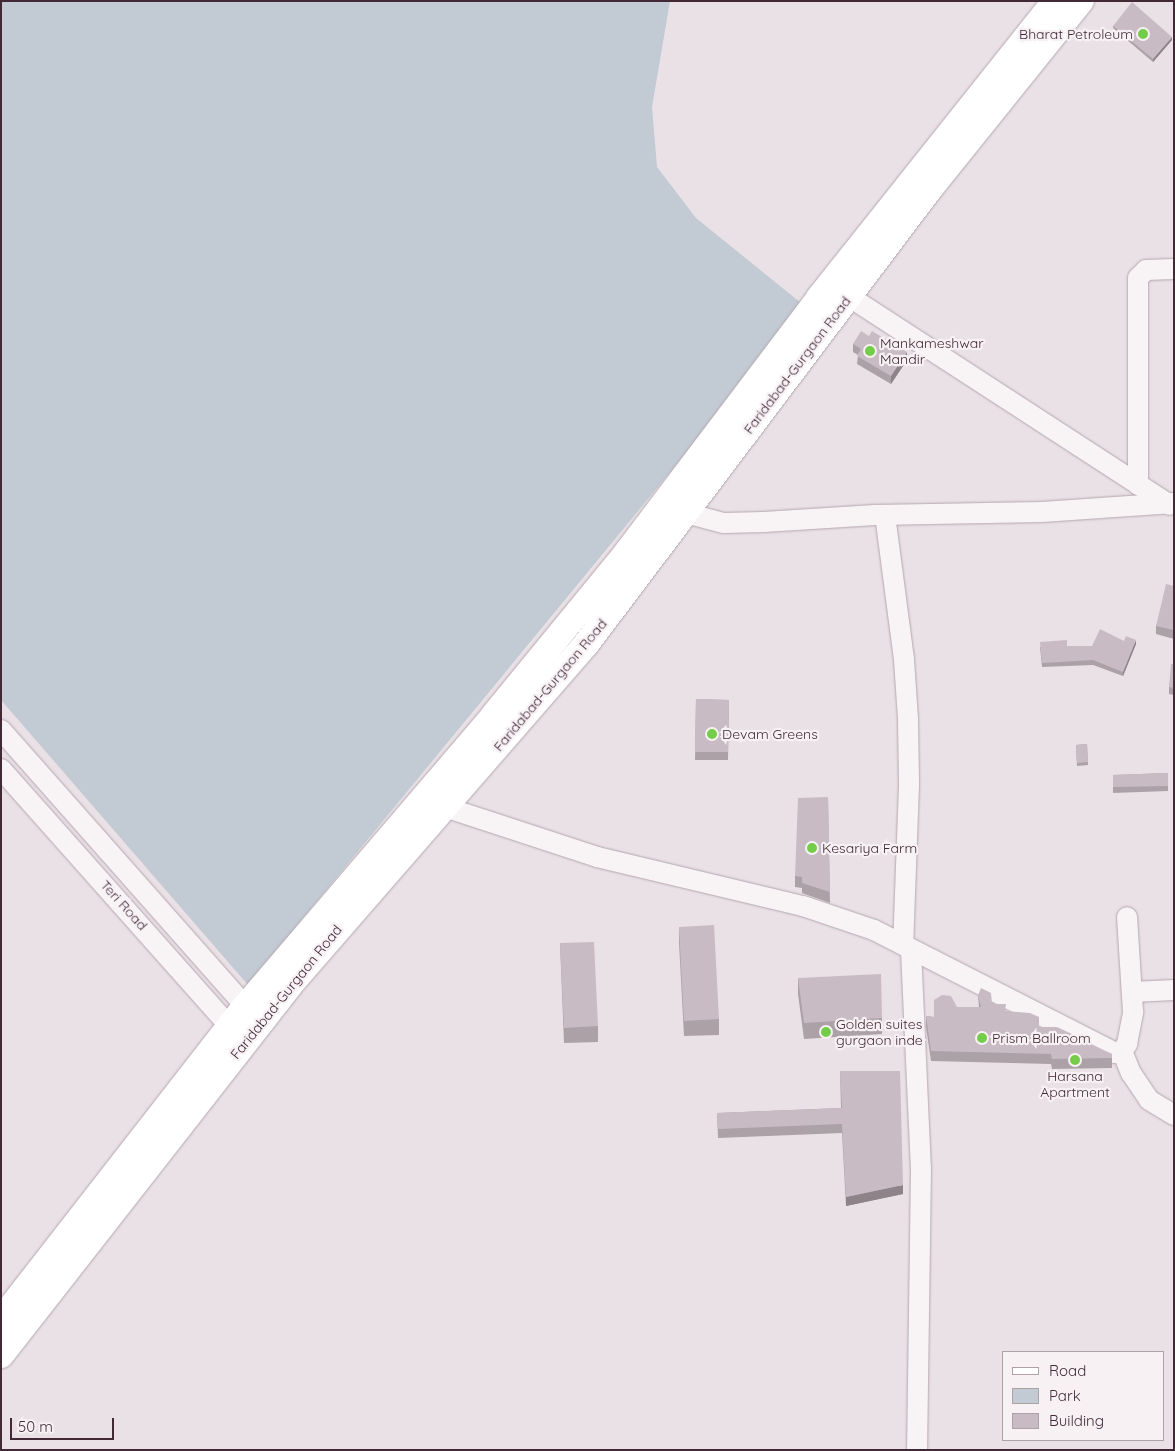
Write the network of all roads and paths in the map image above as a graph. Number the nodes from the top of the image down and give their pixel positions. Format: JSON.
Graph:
{"nodes":[{"id":1,"x":1055,"y":1,"type":"edge"},
{"id":2,"x":1081,"y":1,"type":"edge"},
{"id":3,"x":1174,"y":269,"type":"edge"},
{"id":4,"x":840,"y":291,"type":"junction"},
{"id":5,"x":1138,"y":484,"type":"junction"},
{"id":6,"x":1172,"y":505,"type":"edge"},
{"id":7,"x":686,"y":513,"type":"junction"},
{"id":8,"x":885,"y":515,"type":"junction"},
{"id":9,"x":1,"y":730,"type":"edge"},
{"id":10,"x":1,"y":769,"type":"edge"},
{"id":11,"x":445,"y":808,"type":"junction"},
{"id":12,"x":1127,"y":917,"type":"dead end"},
{"id":13,"x":907,"y":948,"type":"junction"},
{"id":14,"x":1174,"y":990,"type":"edge"},
{"id":15,"x":1132,"y":992,"type":"junction"},
{"id":16,"x":245,"y":1025,"type":"junction"},
{"id":17,"x":1122,"y":1051,"type":"junction"},
{"id":18,"x":1174,"y":1115,"type":"edge"},
{"id":19,"x":1,"y":1320,"type":"edge"},
{"id":20,"x":1,"y":1355,"type":"edge"},
{"id":21,"x":917,"y":1450,"type":"edge"}],
"edges":[{"from":1,"to":4,"type":"main road","name":"Faridabad-Gurgaon Road"},
{"from":2,"to":4,"type":"main road","name":"Faridabad-Gurgaon Road"},
{"from":3,"to":5,"type":"street"},
{"from":4,"to":5,"type":"street"},
{"from":4,"to":7,"type":"main road","name":"Faridabad-Gurgaon Road"},
{"from":4,"to":16,"type":"main road","name":"Faridabad-Gurgaon Road"},
{"from":5,"to":6,"type":"street"},
{"from":6,"to":8,"type":"street"},
{"from":7,"to":8,"type":"street"},
{"from":7,"to":11,"type":"main road","name":"Faridabad-Gurgaon Road"},
{"from":8,"to":13,"type":"street"},
{"from":9,"to":16,"type":"street"},
{"from":10,"to":16,"type":"street","name":"Teri Road"},
{"from":11,"to":13,"type":"street"},
{"from":11,"to":16,"type":"main road","name":"Faridabad-Gurgaon Road"},
{"from":12,"to":15,"type":"street"},
{"from":13,"to":17,"type":"street"},
{"from":13,"to":21,"type":"street"},
{"from":14,"to":15,"type":"street"},
{"from":15,"to":17,"type":"street"},
{"from":16,"to":19,"type":"main road","name":"Faridabad-Gurgaon Road"},
{"from":16,"to":20,"type":"main road","name":"Faridabad-Gurgaon Road"},
{"from":17,"to":18,"type":"street"}]}
